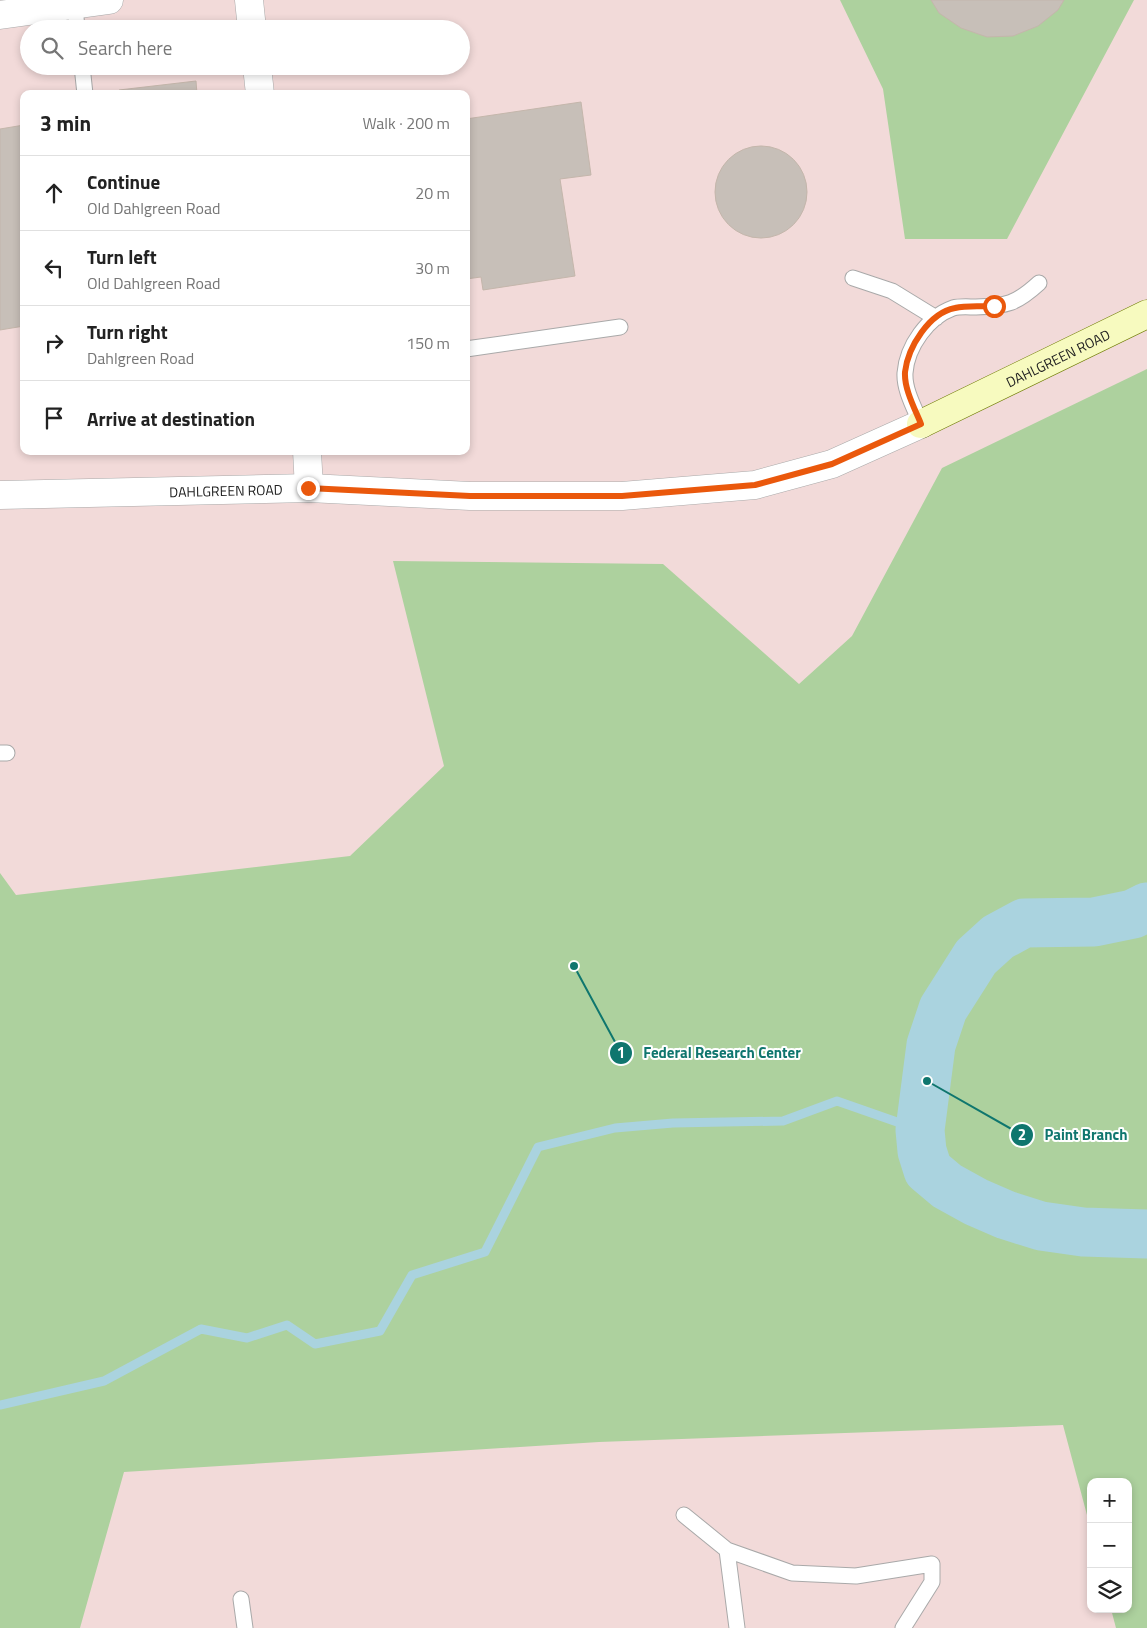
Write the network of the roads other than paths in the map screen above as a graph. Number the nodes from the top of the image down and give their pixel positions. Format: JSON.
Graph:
{"nodes":[{"id":1,"x":108,"y":0,"type":"edge"},
{"id":2,"x":249,"y":0,"type":"edge"},
{"id":3,"x":0,"y":14,"type":"edge"},
{"id":4,"x":76,"y":17,"type":"edge"},
{"id":5,"x":251,"y":20,"type":"edge"},
{"id":6,"x":83,"y":75,"type":"edge"},
{"id":7,"x":258,"y":75,"type":"edge"},
{"id":8,"x":84,"y":90,"type":"edge"},
{"id":9,"x":260,"y":90,"type":"edge"},
{"id":10,"x":853,"y":278,"type":"dead end"},
{"id":11,"x":1039,"y":283,"type":"dead end"},
{"id":12,"x":1147,"y":314,"type":"edge"},
{"id":13,"x":936,"y":318,"type":"junction"},
{"id":14,"x":620,"y":327,"type":"dead end"},
{"id":15,"x":470,"y":348,"type":"edge"},
{"id":16,"x":921,"y":424,"type":"junction"},
{"id":17,"x":307,"y":455,"type":"edge"},
{"id":18,"x":308,"y":488,"type":"junction"},
{"id":19,"x":0,"y":495,"type":"edge"},
{"id":20,"x":684,"y":1515,"type":"dead end"},
{"id":21,"x":727,"y":1550,"type":"junction"},
{"id":22,"x":241,"y":1599,"type":"dead end"},
{"id":23,"x":245,"y":1628,"type":"edge"},
{"id":24,"x":737,"y":1628,"type":"edge"},
{"id":25,"x":903,"y":1628,"type":"edge"}],
"edges":[{"from":1,"to":4,"type":"street"},
{"from":2,"to":5,"type":"street"},
{"from":3,"to":4,"type":"street"},
{"from":6,"to":8,"type":"lane"},
{"from":7,"to":9,"type":"street"},
{"from":10,"to":13,"type":"lane"},
{"from":11,"to":13,"type":"lane"},
{"from":12,"to":16,"type":"street","name":"DAHLGREEN ROAD"},
{"from":13,"to":16,"type":"lane"},
{"from":14,"to":15,"type":"lane"},
{"from":16,"to":18,"type":"street","name":"DAHLGREEN ROAD"},
{"from":17,"to":18,"type":"street"},
{"from":18,"to":19,"type":"street","name":"DAHLGREEN ROAD"},
{"from":20,"to":21,"type":"lane"},
{"from":21,"to":24,"type":"lane"},
{"from":21,"to":25,"type":"lane"},
{"from":22,"to":23,"type":"lane"}]}
